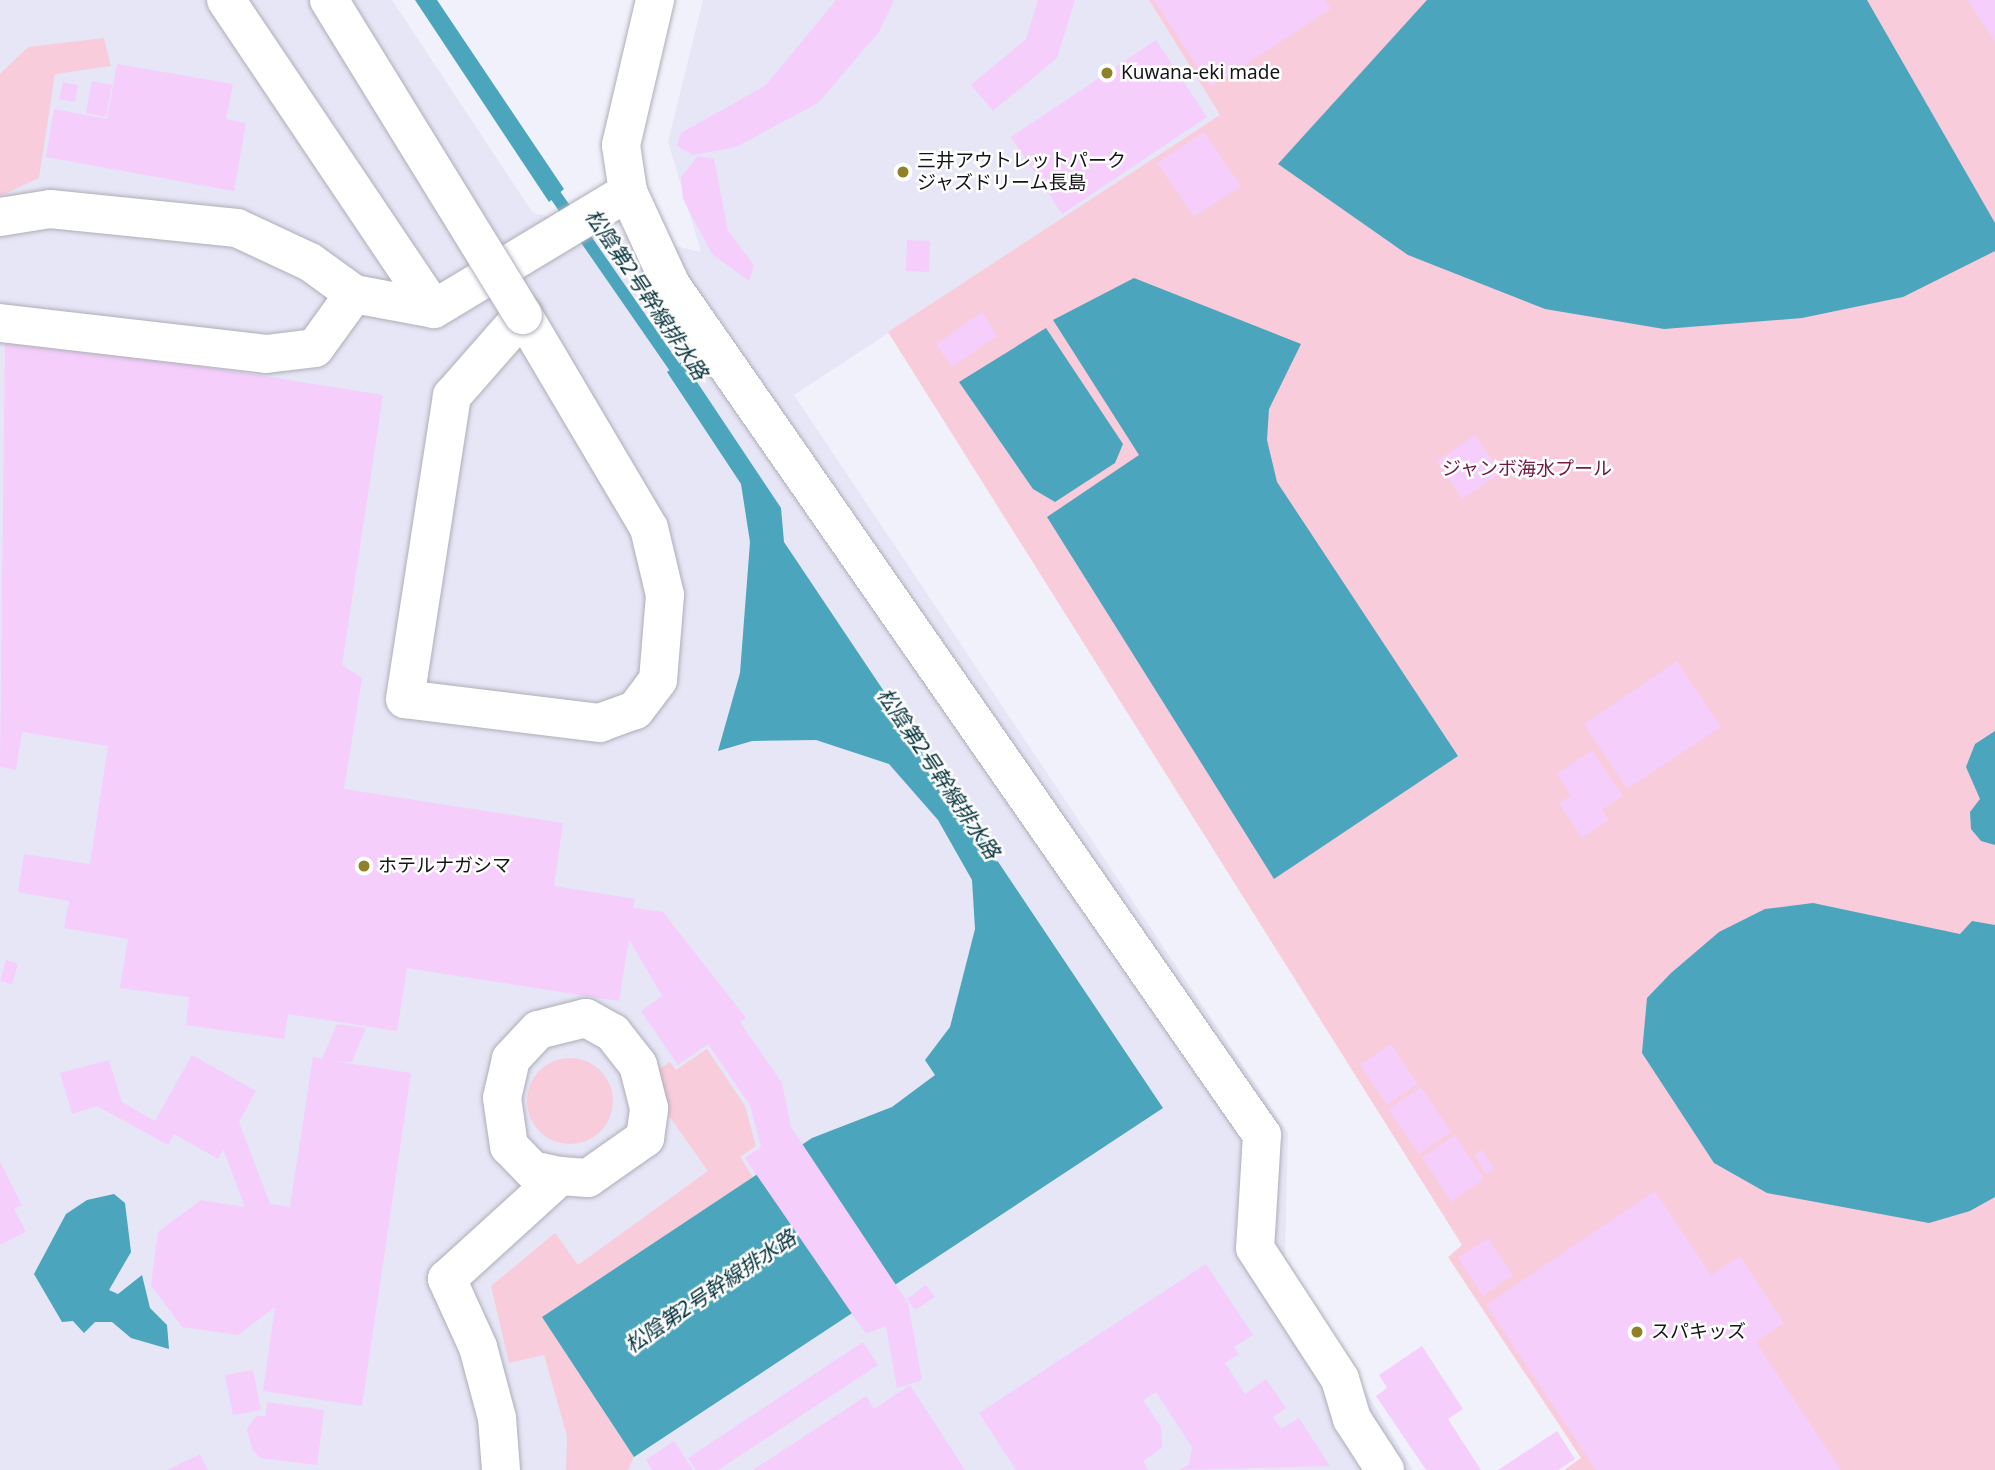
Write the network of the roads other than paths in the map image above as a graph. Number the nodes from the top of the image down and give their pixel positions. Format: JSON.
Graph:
{"nodes":[{"id":1,"x":226,"y":0,"type":"edge"},
{"id":2,"x":329,"y":0,"type":"edge"},
{"id":3,"x":655,"y":0,"type":"edge"},
{"id":4,"x":613,"y":202,"type":"junction"},
{"id":5,"x":0,"y":217,"type":"edge"},
{"id":6,"x":354,"y":294,"type":"junction"},
{"id":7,"x":434,"y":309,"type":"junction"},
{"id":8,"x":523,"y":315,"type":"junction"},
{"id":9,"x":0,"y":323,"type":"edge"},
{"id":10,"x":560,"y":1176,"type":"dead end"},
{"id":11,"x":501,"y":1470,"type":"edge"},
{"id":12,"x":1385,"y":1470,"type":"edge"}],
"edges":[{"from":1,"to":7,"type":"street"},
{"from":2,"to":8,"type":"street","bridge":true},
{"from":3,"to":4,"type":"street"},
{"from":4,"to":7,"type":"street"},
{"from":4,"to":12,"type":"street"},
{"from":5,"to":6,"type":"street"},
{"from":6,"to":7,"type":"street"},
{"from":6,"to":9,"type":"street"},
{"from":8,"to":8,"type":"street"},
{"from":10,"to":11,"type":"street"}]}
